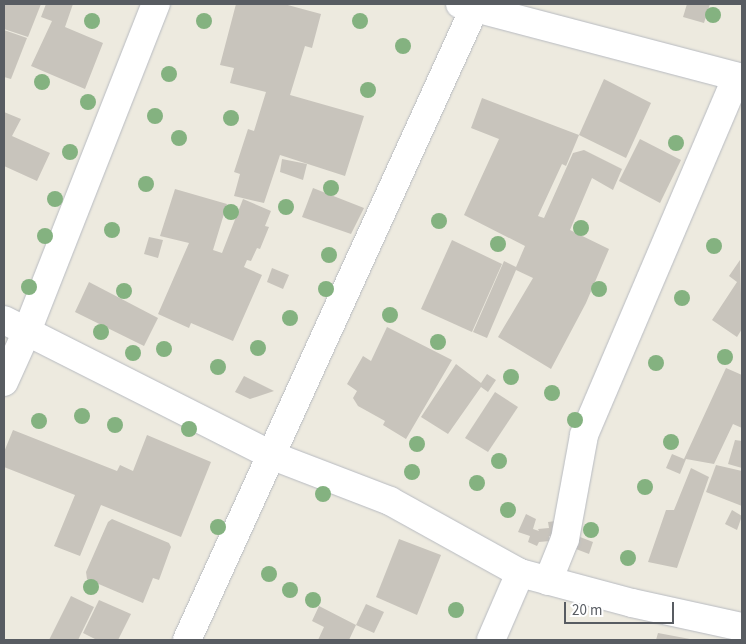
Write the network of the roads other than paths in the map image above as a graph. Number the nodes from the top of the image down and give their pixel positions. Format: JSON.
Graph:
{"nodes":[{"id":1,"x":156,"y":4,"type":"edge"},
{"id":2,"x":468,"y":6,"type":"edge"},
{"id":3,"x":739,"y":78,"type":"edge"},
{"id":4,"x":15,"y":326,"type":"edge"},
{"id":5,"x":4,"y":382,"type":"edge"},
{"id":6,"x":273,"y":456,"type":"junction"},
{"id":7,"x":520,"y":573,"type":"junction"},
{"id":8,"x":548,"y":580,"type":"junction"},
{"id":9,"x":742,"y":627,"type":"edge"},
{"id":10,"x":187,"y":640,"type":"edge"},
{"id":11,"x":491,"y":640,"type":"edge"}],
"edges":[{"from":1,"to":4,"type":"street"},
{"from":2,"to":3,"type":"street"},
{"from":2,"to":6,"type":"street"},
{"from":3,"to":8,"type":"street"},
{"from":4,"to":5,"type":"street"},
{"from":4,"to":6,"type":"street"},
{"from":6,"to":7,"type":"street"},
{"from":6,"to":10,"type":"street"},
{"from":7,"to":8,"type":"street"},
{"from":7,"to":11,"type":"street"},
{"from":8,"to":9,"type":"street"}]}
